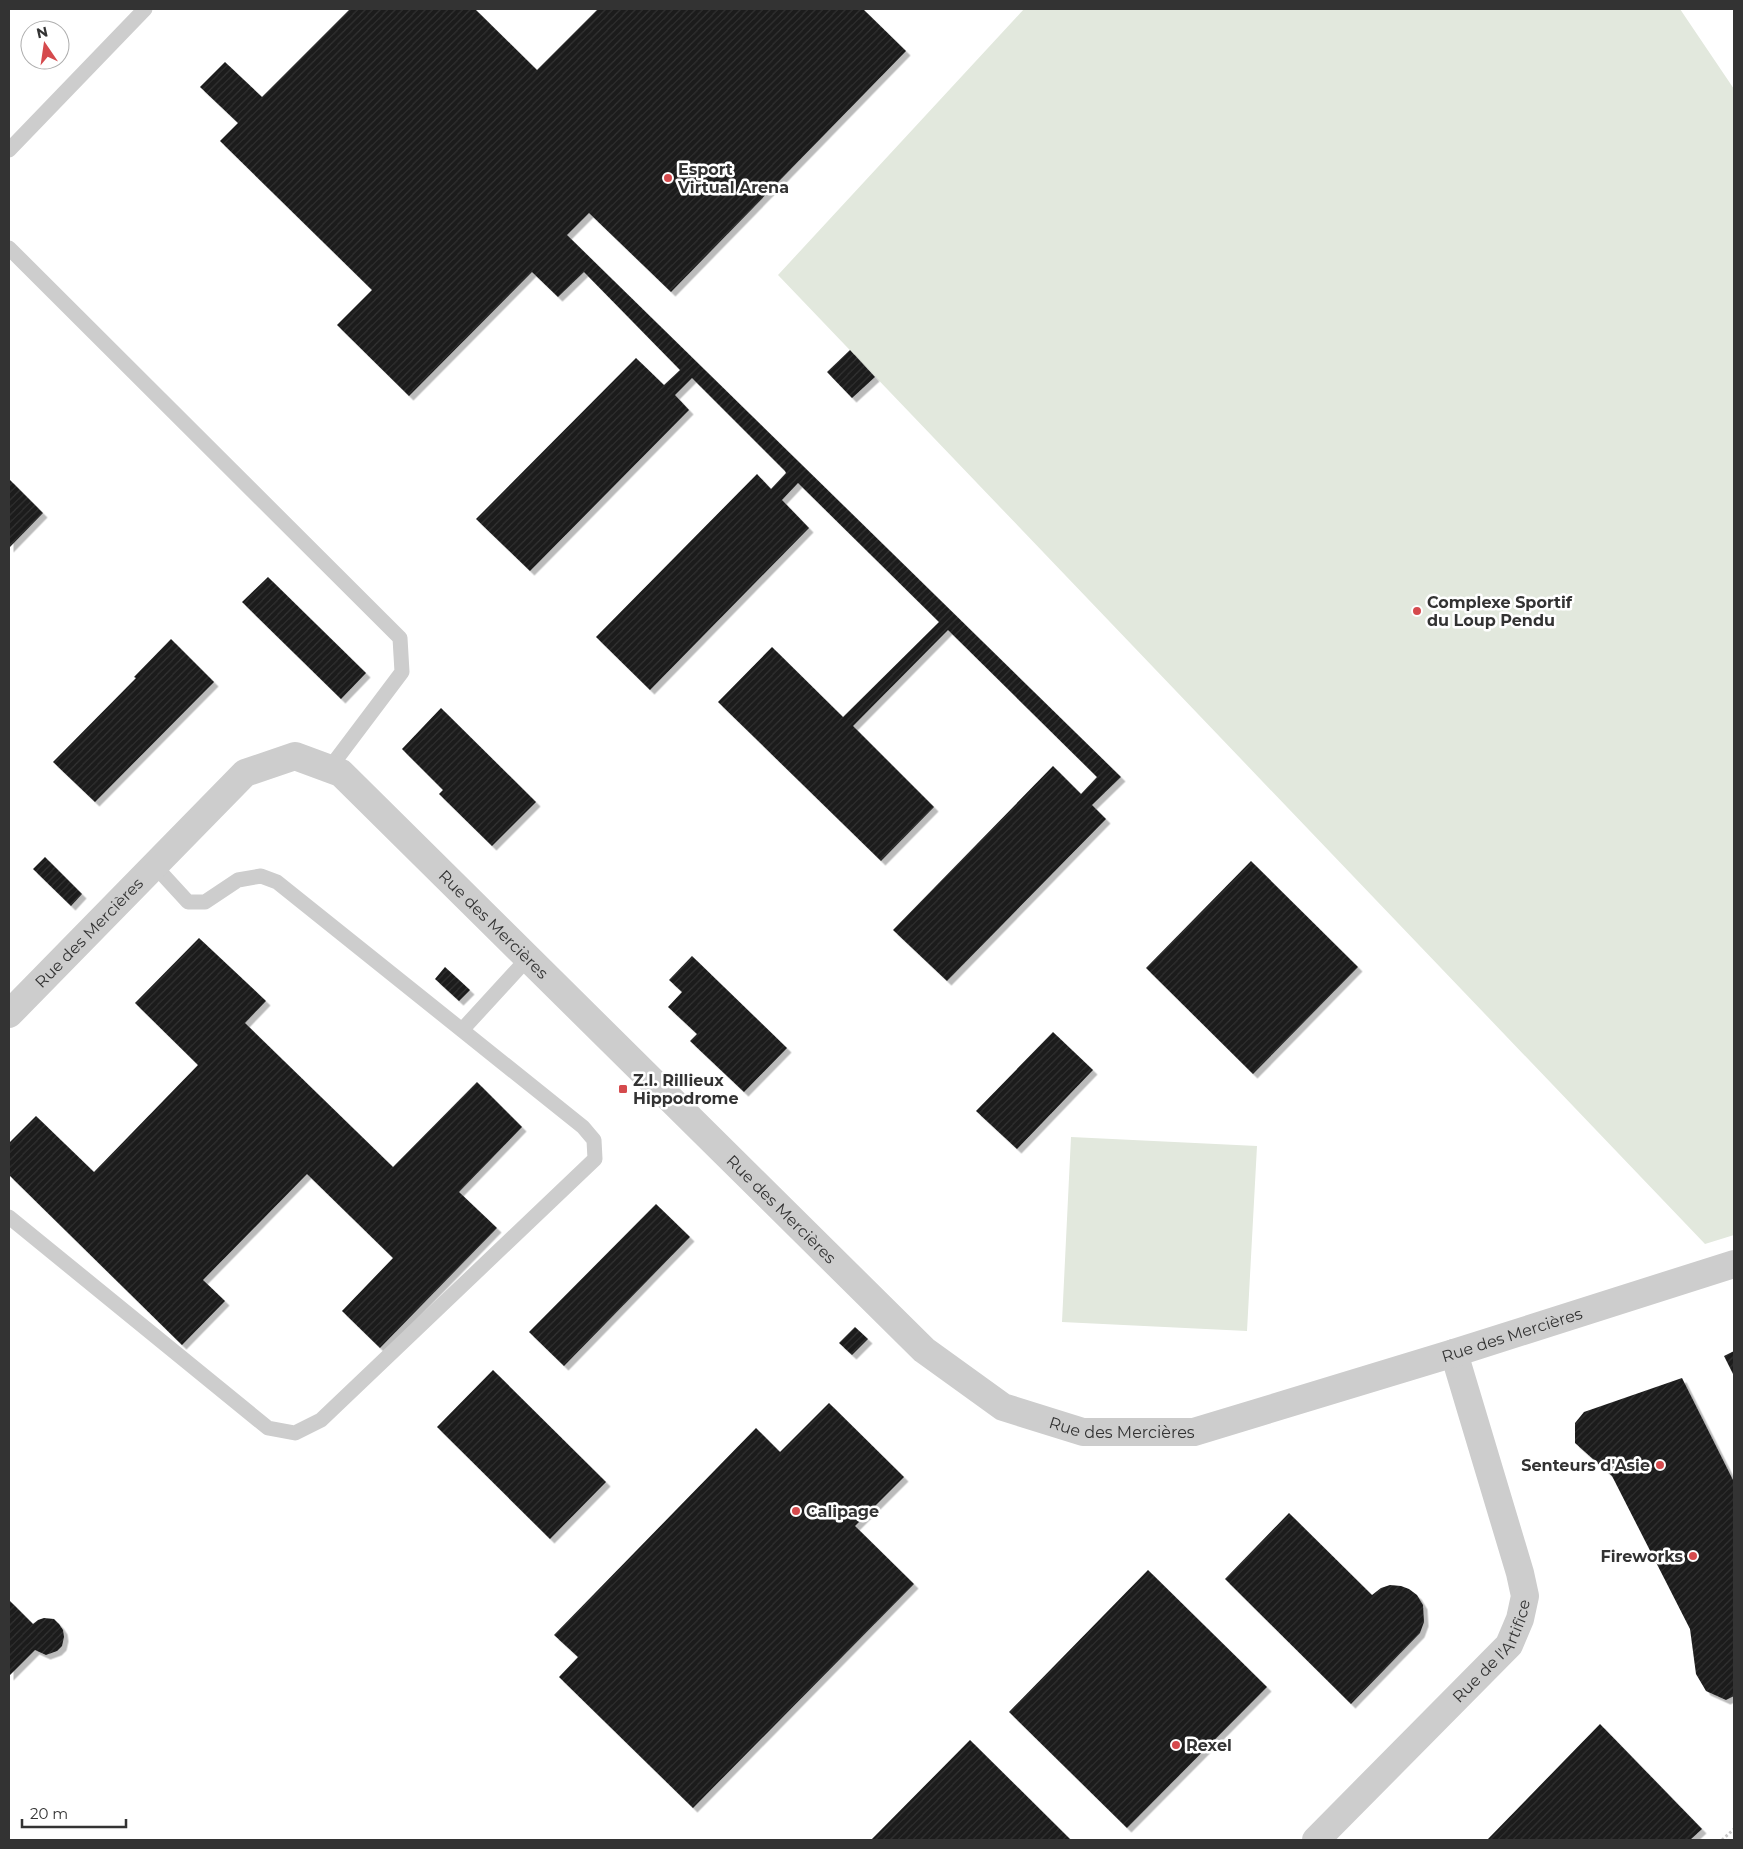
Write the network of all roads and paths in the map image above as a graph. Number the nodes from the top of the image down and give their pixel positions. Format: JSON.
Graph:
{"nodes":[{"id":1,"x":145,"y":9,"type":"edge"},
{"id":2,"x":9,"y":150,"type":"edge"},
{"id":3,"x":9,"y":248,"type":"edge"},
{"id":4,"x":328,"y":769,"type":"junction"},
{"id":5,"x":154,"y":865,"type":"junction"},
{"id":6,"x":528,"y":958,"type":"junction"},
{"id":7,"x":9,"y":1014,"type":"edge"},
{"id":8,"x":462,"y":1030,"type":"junction"},
{"id":9,"x":9,"y":1217,"type":"edge"},
{"id":10,"x":1734,"y":1264,"type":"edge"},
{"id":11,"x":1454,"y":1353,"type":"junction"},
{"id":12,"x":1734,"y":1829,"type":"edge"},
{"id":13,"x":1316,"y":1840,"type":"edge"},
{"id":14,"x":1722,"y":1840,"type":"edge"}],
"edges":[{"from":1,"to":2,"type":"lane"},
{"from":3,"to":4,"type":"lane"},
{"from":4,"to":5,"type":"street","name":"Rue des Mercières"},
{"from":4,"to":6,"type":"street","name":"Rue des Mercières"},
{"from":5,"to":7,"type":"street","name":"Rue des Mercières"},
{"from":5,"to":8,"type":"lane"},
{"from":6,"to":8,"type":"lane"},
{"from":6,"to":11,"type":"street","name":"Rue des Mercières"},
{"from":8,"to":9,"type":"lane"},
{"from":10,"to":11,"type":"street","name":"Rue des Mercières"},
{"from":11,"to":13,"type":"street","name":"Rue de l'Artifice"},
{"from":12,"to":14,"type":"path"}]}
